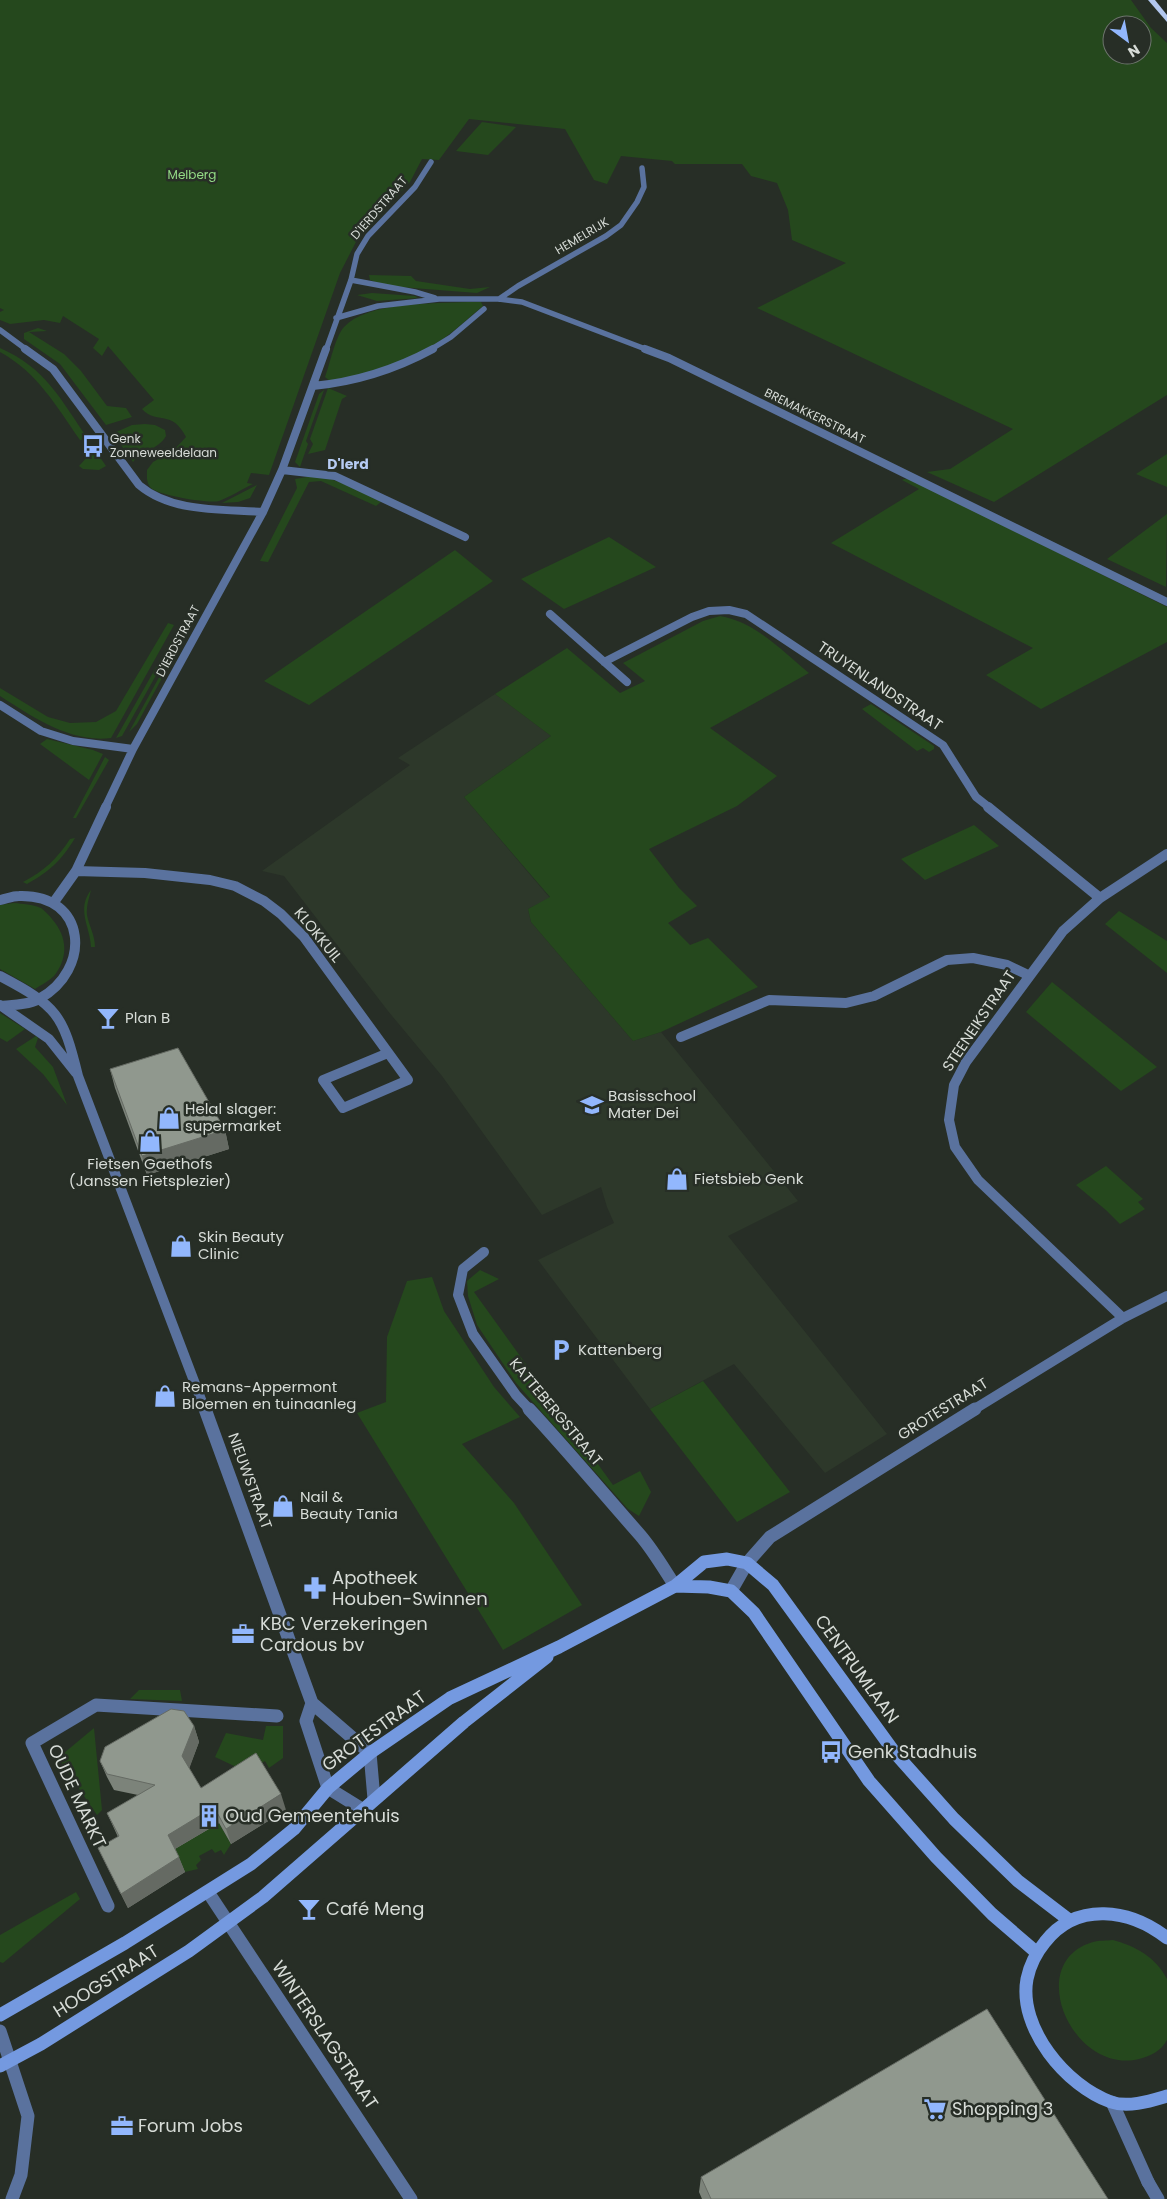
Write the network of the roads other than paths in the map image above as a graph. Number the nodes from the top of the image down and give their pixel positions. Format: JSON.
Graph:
{"nodes":[{"id":1,"x":1151,"y":0,"type":"edge"},
{"id":2,"x":1167,"y":20,"type":"edge"},
{"id":3,"x":431,"y":162,"type":"dead end"},
{"id":4,"x":642,"y":168,"type":"dead end"},
{"id":5,"x":350,"y":280,"type":"junction"},
{"id":6,"x":439,"y":299,"type":"junction"},
{"id":7,"x":499,"y":299,"type":"junction"},
{"id":8,"x":484,"y":309,"type":"dead end"},
{"id":9,"x":336,"y":318,"type":"junction"},
{"id":10,"x":0,"y":330,"type":"edge"},
{"id":11,"x":312,"y":386,"type":"junction"},
{"id":12,"x":282,"y":470,"type":"junction"},
{"id":13,"x":263,"y":512,"type":"junction"},
{"id":14,"x":465,"y":537,"type":"dead end"},
{"id":15,"x":1167,"y":602,"type":"edge"},
{"id":16,"x":550,"y":614,"type":"dead end"},
{"id":17,"x":604,"y":662,"type":"junction"},
{"id":18,"x":627,"y":682,"type":"dead end"},
{"id":19,"x":0,"y":705,"type":"edge"},
{"id":20,"x":134,"y":748,"type":"junction"},
{"id":21,"x":1167,"y":854,"type":"edge"},
{"id":22,"x":76,"y":871,"type":"junction"},
{"id":23,"x":1100,"y":898,"type":"junction"},
{"id":24,"x":0,"y":900,"type":"edge"},
{"id":25,"x":54,"y":902,"type":"junction"},
{"id":26,"x":1028,"y":975,"type":"junction"},
{"id":27,"x":0,"y":976,"type":"edge"},
{"id":28,"x":38,"y":999,"type":"junction"},
{"id":29,"x":1,"y":1006,"type":"edge"},
{"id":30,"x":681,"y":1037,"type":"dead end"},
{"id":31,"x":388,"y":1053,"type":"junction"},
{"id":32,"x":78,"y":1076,"type":"junction"},
{"id":33,"x":484,"y":1252,"type":"dead end"},
{"id":34,"x":1167,"y":1296,"type":"edge"},
{"id":35,"x":1123,"y":1318,"type":"junction"},
{"id":36,"x":747,"y":1564,"type":"junction"},
{"id":37,"x":675,"y":1586,"type":"junction"},
{"id":38,"x":731,"y":1591,"type":"junction"},
{"id":39,"x":559,"y":1647,"type":"junction"},
{"id":40,"x":312,"y":1703,"type":"junction"},
{"id":41,"x":277,"y":1716,"type":"dead end"},
{"id":42,"x":370,"y":1753,"type":"junction"},
{"id":43,"x":328,"y":1788,"type":"junction"},
{"id":44,"x":374,"y":1799,"type":"junction"},
{"id":45,"x":362,"y":1809,"type":"junction"},
{"id":46,"x":208,"y":1892,"type":"junction"},
{"id":47,"x":108,"y":1906,"type":"dead end"},
{"id":48,"x":1069,"y":1920,"type":"junction"},
{"id":49,"x":228,"y":1922,"type":"junction"},
{"id":50,"x":1167,"y":1938,"type":"edge"},
{"id":51,"x":1036,"y":1952,"type":"junction"},
{"id":52,"x":0,"y":2015,"type":"edge"},
{"id":53,"x":0,"y":2031,"type":"edge"},
{"id":54,"x":5,"y":2064,"type":"edge"},
{"id":55,"x":1167,"y":2096,"type":"edge"},
{"id":56,"x":1112,"y":2102,"type":"junction"},
{"id":57,"x":12,"y":2199,"type":"edge"},
{"id":58,"x":411,"y":2199,"type":"edge"},
{"id":59,"x":1158,"y":2199,"type":"edge"}],
"edges":[{"from":1,"to":2,"type":"highway"},
{"from":3,"to":5,"type":"street","name":"D'IERDSTRAAT"},
{"from":4,"to":7,"type":"street","name":"HEMELRIJK"},
{"from":5,"to":6,"type":"street","name":"BREMAKKERSTRAAT"},
{"from":5,"to":9,"type":"street","name":"D'IERDSTRAAT"},
{"from":6,"to":7,"type":"street","name":"BREMAKKERSTRAAT"},
{"from":6,"to":9,"type":"street","name":"BREMAKKERSTRAAT"},
{"from":7,"to":15,"type":"street","name":"BREMAKKERSTRAAT"},
{"from":8,"to":11,"type":"street"},
{"from":9,"to":11,"type":"street","name":"D'IERDSTRAAT"},
{"from":10,"to":13,"type":"street"},
{"from":11,"to":12,"type":"street","name":"D'IERDSTRAAT"},
{"from":12,"to":13,"type":"street","name":"D'IERDSTRAAT"},
{"from":12,"to":14,"type":"street"},
{"from":13,"to":20,"type":"street","name":"D'IERDSTRAAT"},
{"from":16,"to":17,"type":"street"},
{"from":17,"to":18,"type":"street"},
{"from":17,"to":23,"type":"street","name":"TRUYENLANDSTRAAT"},
{"from":19,"to":20,"type":"street"},
{"from":20,"to":22,"type":"street","name":"D'IERDSTRAAT"},
{"from":21,"to":23,"type":"street","name":"STEENEIKSTRAAT"},
{"from":22,"to":25,"type":"street","name":"D'IERDSTRAAT"},
{"from":22,"to":31,"type":"street","name":"KLOKKUIL"},
{"from":23,"to":26,"type":"street","name":"STEENEIKSTRAAT"},
{"from":24,"to":25,"type":"street"},
{"from":25,"to":28,"type":"street"},
{"from":26,"to":30,"type":"street"},
{"from":26,"to":35,"type":"street","name":"STEENEIKSTRAAT"},
{"from":27,"to":28,"type":"street","name":"NIEUWSTRAAT"},
{"from":28,"to":29,"type":"street"},
{"from":28,"to":32,"type":"street","name":"NIEUWSTRAAT"},
{"from":29,"to":32,"type":"street","name":"NIEUWSTRAAT"},
{"from":31,"to":31,"type":"street","name":"KLOKKUIL"},
{"from":32,"to":40,"type":"street","name":"NIEUWSTRAAT"},
{"from":33,"to":37,"type":"street","name":"KATTEBERGSTRAAT"},
{"from":34,"to":35,"type":"street","name":"GROTESTRAAT"},
{"from":35,"to":36,"type":"street","name":"GROTESTRAAT"},
{"from":36,"to":37,"type":"main road","name":"GROTESTRAAT"},
{"from":36,"to":38,"type":"street","name":"GROTESTRAAT"},
{"from":36,"to":48,"type":"main road","name":"CENTRUMLAAN"},
{"from":37,"to":38,"type":"main road","name":"GROTESTRAAT"},
{"from":37,"to":39,"type":"main road","name":"GROTESTRAAT"},
{"from":38,"to":51,"type":"main road"},
{"from":39,"to":42,"type":"main road","name":"GROTESTRAAT"},
{"from":39,"to":44,"type":"main road","name":"GROTESTRAAT"},
{"from":40,"to":42,"type":"street","name":"NIEUWSTRAAT"},
{"from":40,"to":43,"type":"street","name":"NIEUWSTRAAT"},
{"from":41,"to":47,"type":"street","name":"OUDE MARKT"},
{"from":42,"to":43,"type":"main road","name":"GROTESTRAAT"},
{"from":42,"to":44,"type":"street"},
{"from":43,"to":45,"type":"street"},
{"from":43,"to":46,"type":"main road","name":"GROTESTRAAT"},
{"from":44,"to":45,"type":"main road","name":"GROTESTRAAT"},
{"from":45,"to":49,"type":"main road","name":"GROTESTRAAT"},
{"from":46,"to":49,"type":"street","name":"WINTERSLAGSTRAAT"},
{"from":46,"to":52,"type":"main road","name":"HOOGSTRAAT"},
{"from":48,"to":50,"type":"main road"},
{"from":48,"to":51,"type":"main road"},
{"from":49,"to":54,"type":"main road","name":"HOOGSTRAAT"},
{"from":49,"to":58,"type":"street","name":"WINTERSLAGSTRAAT"},
{"from":51,"to":56,"type":"main road"},
{"from":53,"to":54,"type":"street"},
{"from":54,"to":57,"type":"street"},
{"from":55,"to":56,"type":"main road"},
{"from":56,"to":59,"type":"street"}]}
